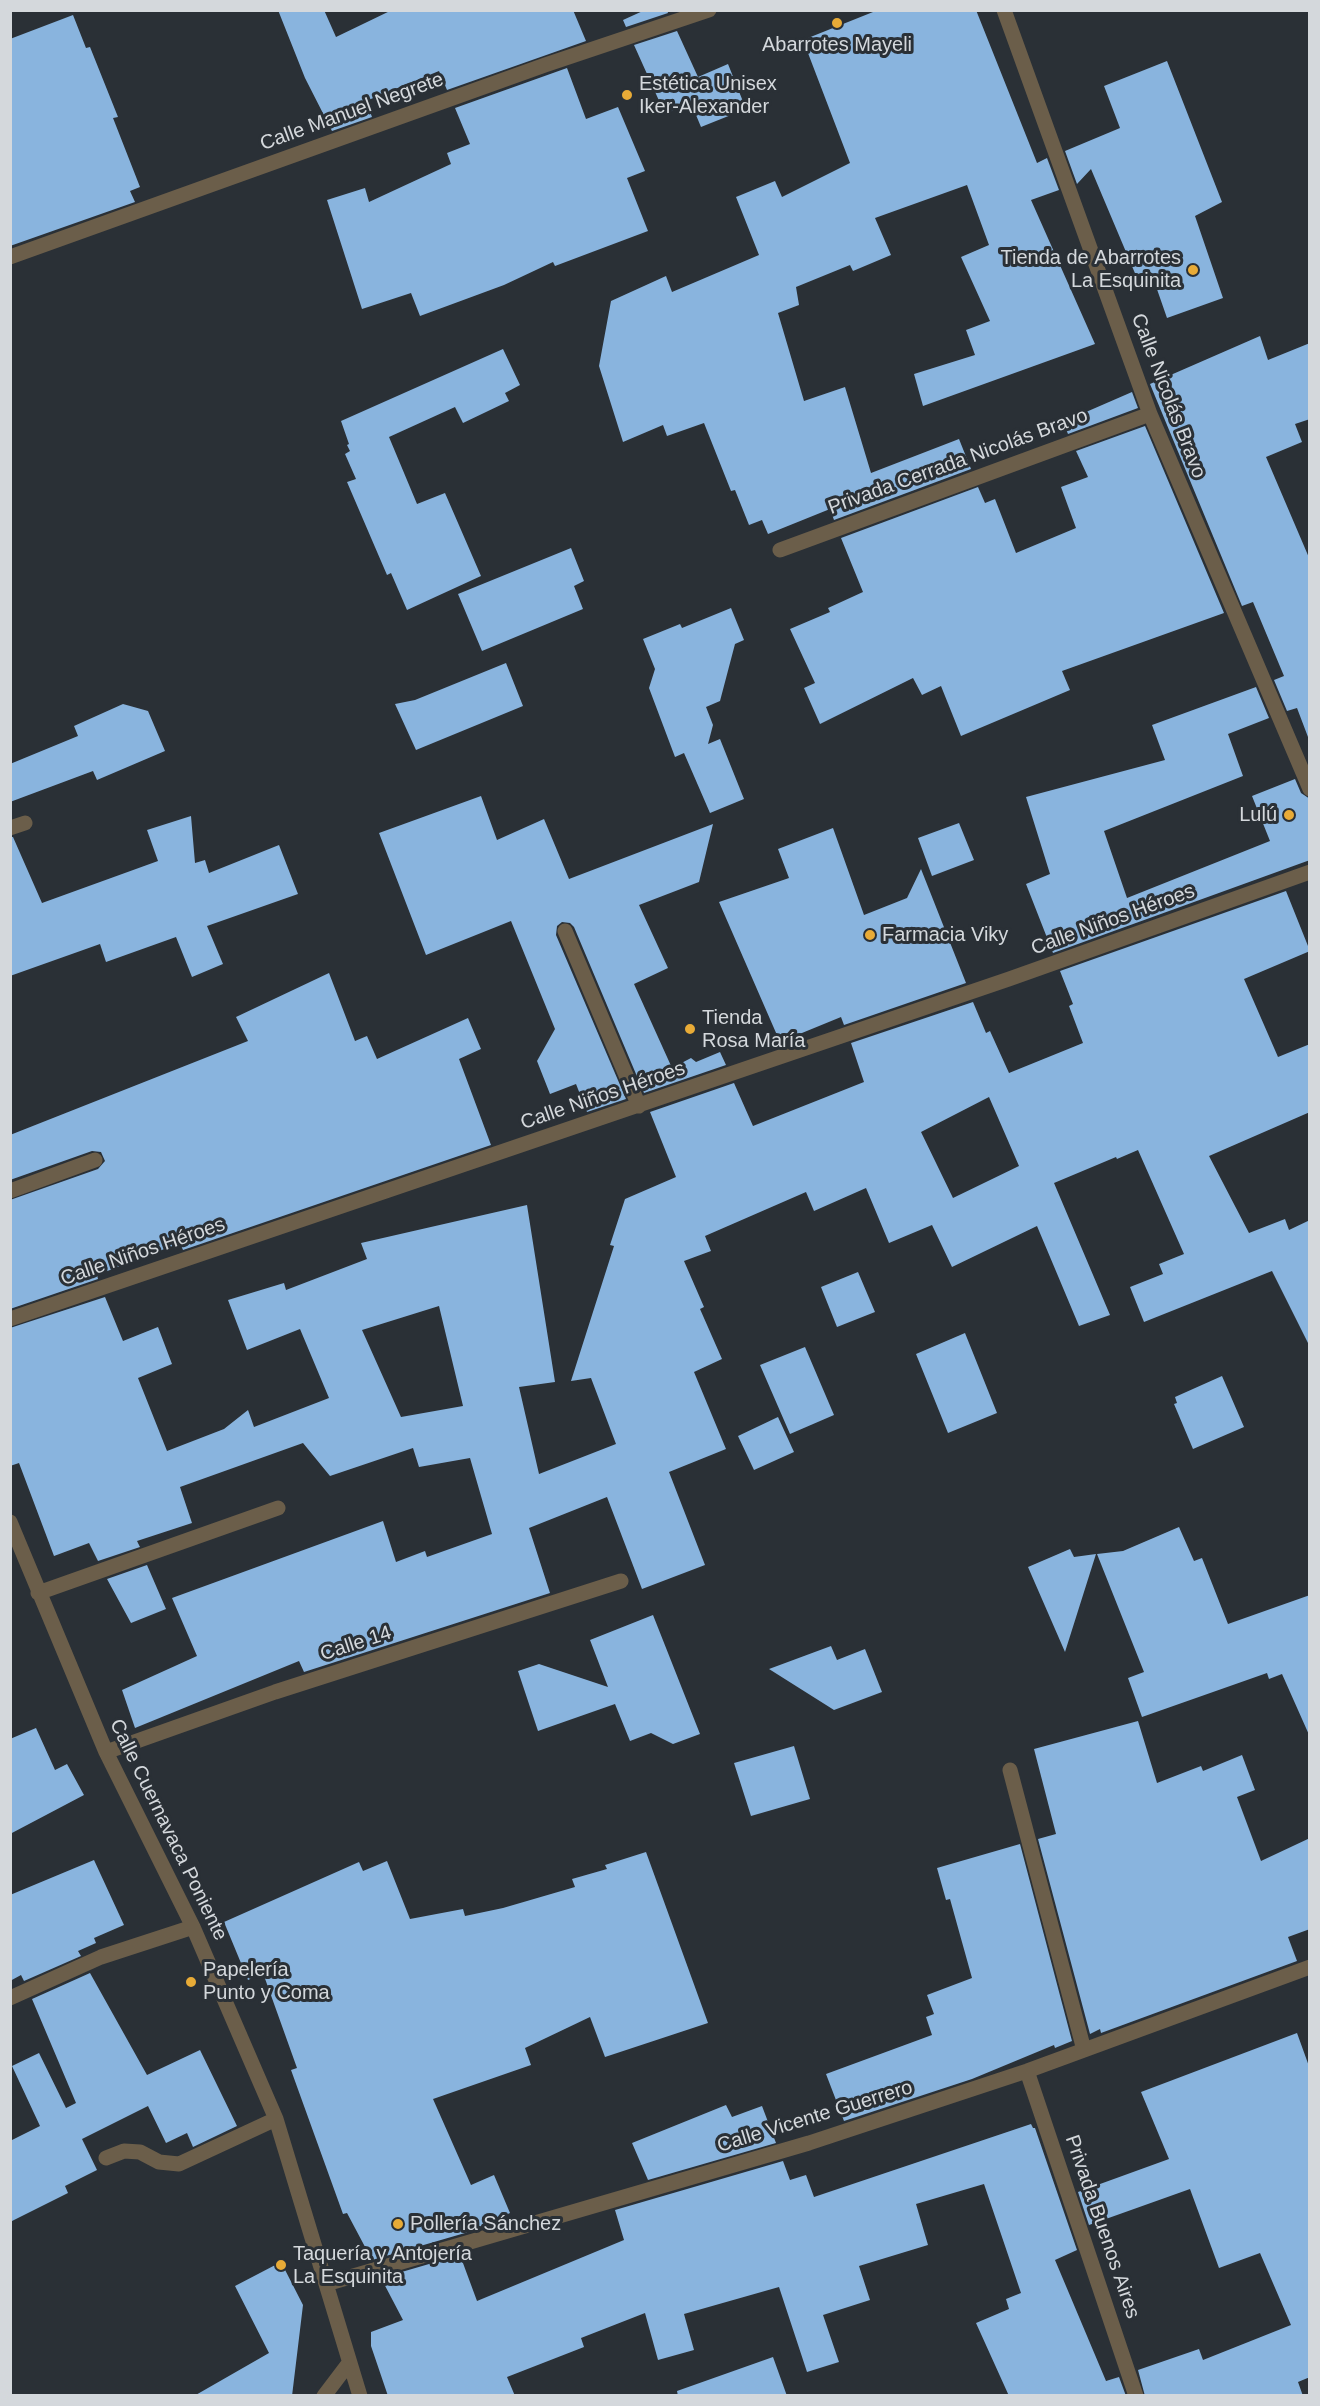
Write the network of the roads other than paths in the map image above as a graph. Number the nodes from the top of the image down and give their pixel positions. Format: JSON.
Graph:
{"nodes":[{"id":1,"x":709,"y":10,"type":"edge"},
{"id":2,"x":1004,"y":10,"type":"edge"},
{"id":3,"x":10,"y":257,"type":"edge"},
{"id":4,"x":1150,"y":414,"type":"junction"},
{"id":5,"x":780,"y":550,"type":"dead end"},
{"id":6,"x":1310,"y":789,"type":"edge"},
{"id":7,"x":1310,"y":872,"type":"edge"},
{"id":8,"x":565,"y":931,"type":"dead end"},
{"id":9,"x":639,"y":1106,"type":"junction"},
{"id":10,"x":95,"y":1160,"type":"dead end"},
{"id":11,"x":10,"y":1191,"type":"edge"},
{"id":12,"x":10,"y":1319,"type":"edge"},
{"id":13,"x":278,"y":1508,"type":"dead end"},
{"id":14,"x":10,"y":1522,"type":"edge"},
{"id":15,"x":621,"y":1581,"type":"dead end"},
{"id":16,"x":38,"y":1593,"type":"junction"},
{"id":17,"x":106,"y":1752,"type":"junction"},
{"id":18,"x":1010,"y":1770,"type":"dead end"},
{"id":19,"x":193,"y":1927,"type":"junction"},
{"id":20,"x":1310,"y":1967,"type":"edge"},
{"id":21,"x":10,"y":1998,"type":"edge"},
{"id":22,"x":1084,"y":2050,"type":"junction"},
{"id":23,"x":1027,"y":2071,"type":"junction"},
{"id":24,"x":276,"y":2119,"type":"junction"},
{"id":25,"x":106,"y":2158,"type":"dead end"},
{"id":26,"x":326,"y":2284,"type":"junction"},
{"id":27,"x":349,"y":2363,"type":"junction"},
{"id":28,"x":324,"y":2396,"type":"edge"},
{"id":29,"x":360,"y":2396,"type":"edge"},
{"id":30,"x":1136,"y":2396,"type":"edge"}],
"edges":[{"from":1,"to":3,"type":"street","name":"Calle Manuel Negrete"},
{"from":2,"to":4,"type":"street","name":"Calle Nicolás Bravo"},
{"from":4,"to":5,"type":"street","name":"Privada Cerrada Nicolás Bravo"},
{"from":4,"to":6,"type":"street","name":"Calle Nicolás Bravo"},
{"from":7,"to":9,"type":"street","name":"Calle Niños Héroes"},
{"from":8,"to":9,"type":"street"},
{"from":9,"to":12,"type":"street","name":"Calle Niños Héroes"},
{"from":10,"to":11,"type":"street"},
{"from":13,"to":16,"type":"street"},
{"from":14,"to":16,"type":"street","name":"Calle Cuernavaca Poniente"},
{"from":15,"to":17,"type":"street","name":"Calle 14"},
{"from":16,"to":17,"type":"street","name":"Calle Cuernavaca Poniente"},
{"from":17,"to":19,"type":"street","name":"Calle Cuernavaca Poniente"},
{"from":18,"to":22,"type":"street"},
{"from":19,"to":21,"type":"street"},
{"from":19,"to":24,"type":"street","name":"Calle Cuernavaca Poniente"},
{"from":20,"to":22,"type":"street","name":"Calle Vicente Guerrero"},
{"from":22,"to":23,"type":"street","name":"Calle Vicente Guerrero"},
{"from":23,"to":26,"type":"street","name":"Calle Vicente Guerrero"},
{"from":23,"to":30,"type":"street","name":"Privada Buenos Aires"},
{"from":24,"to":25,"type":"street"},
{"from":24,"to":26,"type":"street","name":"Calle Cuernavaca Poniente"},
{"from":26,"to":27,"type":"street","name":"Calle Cuernavaca Poniente"},
{"from":27,"to":28,"type":"street"},
{"from":27,"to":29,"type":"street","name":"Calle Cuernavaca Poniente"}]}
